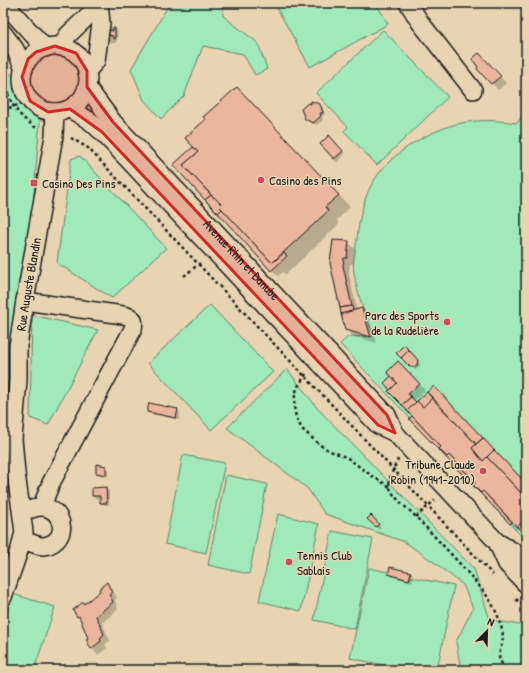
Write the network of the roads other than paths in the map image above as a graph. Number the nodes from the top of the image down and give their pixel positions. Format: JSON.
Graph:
{"nodes":[{"id":1,"x":4,"y":3,"type":"edge"},
{"id":2,"x":408,"y":3,"type":"edge"},
{"id":3,"x":99,"y":5,"type":"edge"},
{"id":4,"x":3,"y":34,"type":"edge"},
{"id":5,"x":54,"y":47,"type":"junction"},
{"id":6,"x":24,"y":69,"type":"junction"},
{"id":7,"x":87,"y":79,"type":"junction"},
{"id":8,"x":473,"y":90,"type":"dead end"},
{"id":9,"x":63,"y":111,"type":"junction"},
{"id":10,"x":25,"y":301,"type":"junction"},
{"id":11,"x":400,"y":439,"type":"junction"},
{"id":12,"x":42,"y":506,"type":"junction"},
{"id":13,"x":22,"y":517,"type":"junction"},
{"id":14,"x":23,"y":539,"type":"junction"},
{"id":15,"x":497,"y":542,"type":"junction"},
{"id":16,"x":526,"y":563,"type":"edge"},
{"id":17,"x":526,"y":584,"type":"edge"},
{"id":18,"x":3,"y":597,"type":"edge"}],
"edges":[{"from":1,"to":5,"type":"street"},
{"from":2,"to":8,"type":"street"},
{"from":3,"to":5,"type":"street"},
{"from":3,"to":7,"type":"street"},
{"from":4,"to":6,"type":"street"},
{"from":5,"to":6,"type":"street"},
{"from":5,"to":7,"type":"street"},
{"from":6,"to":9,"type":"street"},
{"from":7,"to":9,"type":"street"},
{"from":7,"to":11,"type":"street","name":"Avenue Rhin et Danube"},
{"from":9,"to":10,"type":"street","name":"Rue Auguste Blandin"},
{"from":9,"to":11,"type":"street","name":"Avenue Rhin et Danube"},
{"from":10,"to":12,"type":"street"},
{"from":10,"to":13,"type":"street","name":"Rue Auguste Blandin"},
{"from":11,"to":15,"type":"street","name":"Avenue Rhin et Danube"},
{"from":12,"to":13,"type":"street"},
{"from":12,"to":14,"type":"street"},
{"from":13,"to":14,"type":"street","name":"Rue Auguste Blandin"},
{"from":14,"to":18,"type":"street","name":"Rue Auguste Blandin"},
{"from":15,"to":16,"type":"street","name":"Avenue Rhin et Danube"},
{"from":15,"to":17,"type":"street","name":"Avenue Rhin et Danube"}]}
